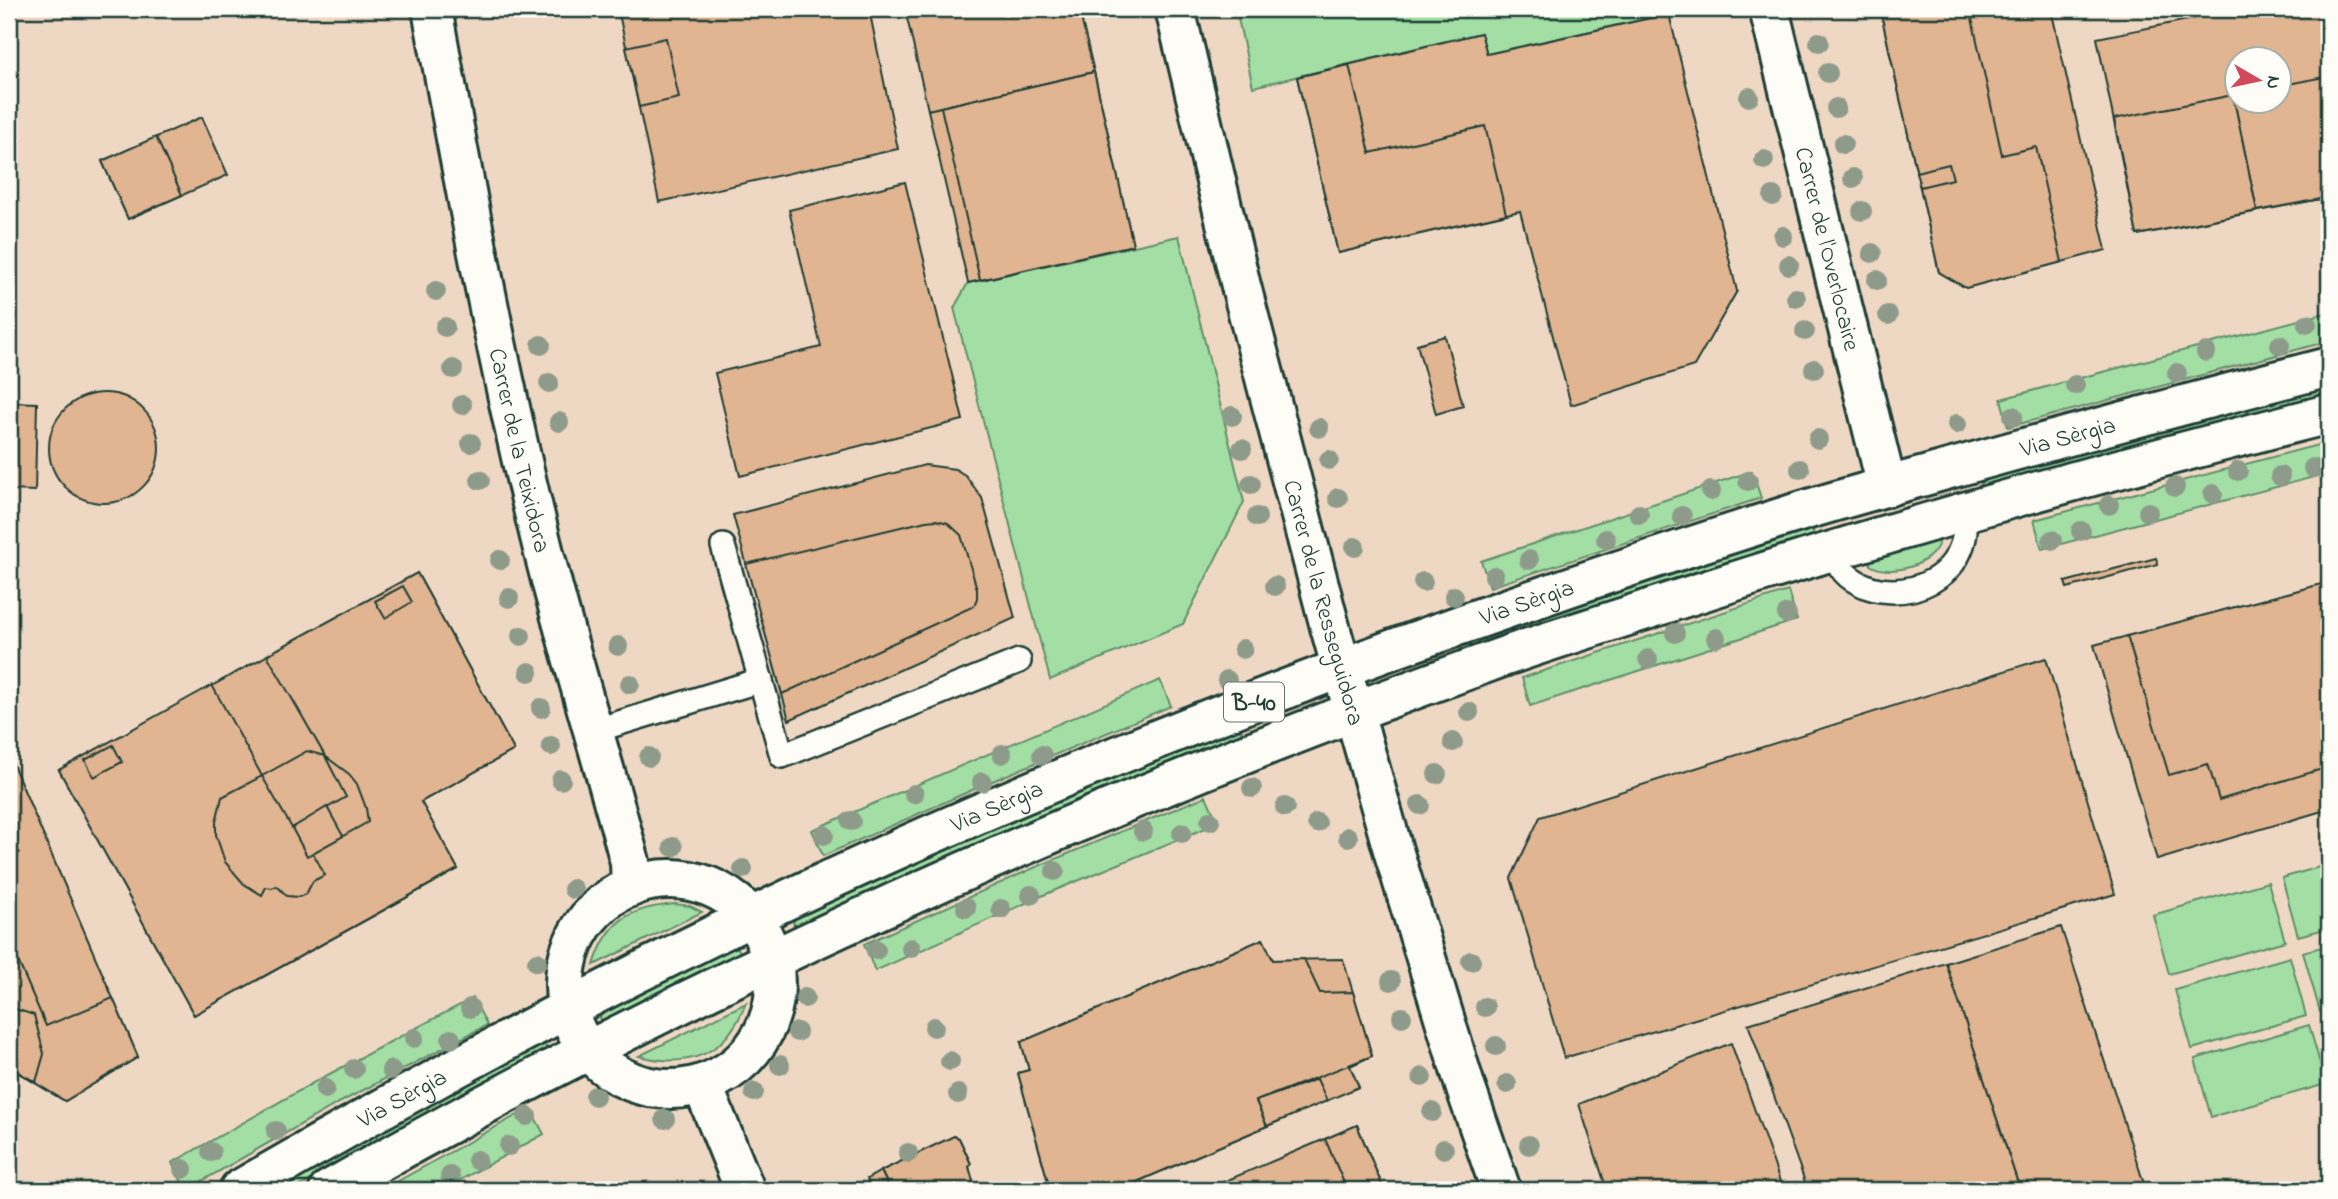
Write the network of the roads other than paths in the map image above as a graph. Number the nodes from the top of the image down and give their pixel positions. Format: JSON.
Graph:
{"nodes":[{"id":1,"x":432,"y":9,"type":"edge"},
{"id":2,"x":1175,"y":9,"type":"edge"},
{"id":3,"x":1769,"y":9,"type":"edge"},
{"id":4,"x":2329,"y":367,"type":"edge"},
{"id":5,"x":2329,"y":414,"type":"edge"},
{"id":6,"x":1887,"y":487,"type":"junction"},
{"id":7,"x":1965,"y":511,"type":"junction"},
{"id":8,"x":723,"y":546,"type":"dead end"},
{"id":9,"x":1833,"y":549,"type":"junction"},
{"id":10,"x":1019,"y":661,"type":"dead end"},
{"id":11,"x":1342,"y":669,"type":"junction"},
{"id":12,"x":761,"y":680,"type":"junction"},
{"id":13,"x":1354,"y":711,"type":"junction"},
{"id":14,"x":593,"y":731,"type":"junction"},
{"id":15,"x":631,"y":887,"type":"junction"},
{"id":16,"x":752,"y":918,"type":"junction"},
{"id":17,"x":773,"y":960,"type":"junction"},
{"id":18,"x":568,"y":1009,"type":"junction"},
{"id":19,"x":589,"y":1051,"type":"junction"},
{"id":20,"x":702,"y":1084,"type":"junction"},
{"id":21,"x":239,"y":1190,"type":"edge"},
{"id":22,"x":329,"y":1190,"type":"edge"},
{"id":23,"x":745,"y":1190,"type":"edge"},
{"id":24,"x":1501,"y":1190,"type":"edge"}],
"edges":[{"from":1,"to":14,"type":"main road","name":"Carrer de la Teixidora"},
{"from":2,"to":11,"type":"main road","name":"Carrer de la Resseguidora"},
{"from":3,"to":6,"type":"main road","name":"Carrer de l'Overlocaire"},
{"from":4,"to":6,"type":"main road","name":"Via Sèrgia","number":"B-40"},
{"from":5,"to":7,"type":"main road","name":"Via Sèrgia","number":"B-40"},
{"from":6,"to":11,"type":"main road","name":"Via Sèrgia","number":"B-40"},
{"from":7,"to":9,"type":"main road","name":"Via Sèrgia","number":"B-40"},
{"from":7,"to":9,"type":"lane"},
{"from":8,"to":12,"type":"lane"},
{"from":9,"to":13,"type":"main road","name":"Via Sèrgia","number":"B-40"},
{"from":10,"to":12,"type":"lane"},
{"from":11,"to":13,"type":"main road","name":"Carrer de la Resseguidora"},
{"from":11,"to":16,"type":"main road","name":"Via Sèrgia","number":"B-40"},
{"from":12,"to":14,"type":"lane"},
{"from":13,"to":17,"type":"main road","name":"Via Sèrgia","number":"B-40"},
{"from":13,"to":24,"type":"main road","name":"Carrer de la Resseguidora"},
{"from":14,"to":15,"type":"main road","name":"Carrer de la Teixidora"},
{"from":15,"to":16,"type":"main road"},
{"from":15,"to":18,"type":"main road"},
{"from":16,"to":17,"type":"main road"},
{"from":16,"to":18,"type":"main road","name":"Via Sèrgia","number":"B-40"},
{"from":17,"to":19,"type":"main road","name":"Via Sèrgia","number":"B-40"},
{"from":17,"to":20,"type":"main road"},
{"from":18,"to":19,"type":"main road"},
{"from":18,"to":21,"type":"main road","name":"Via Sèrgia","number":"B-40"},
{"from":19,"to":20,"type":"main road"},
{"from":19,"to":22,"type":"main road","name":"Via Sèrgia","number":"B-40"},
{"from":20,"to":23,"type":"main road"}]}
